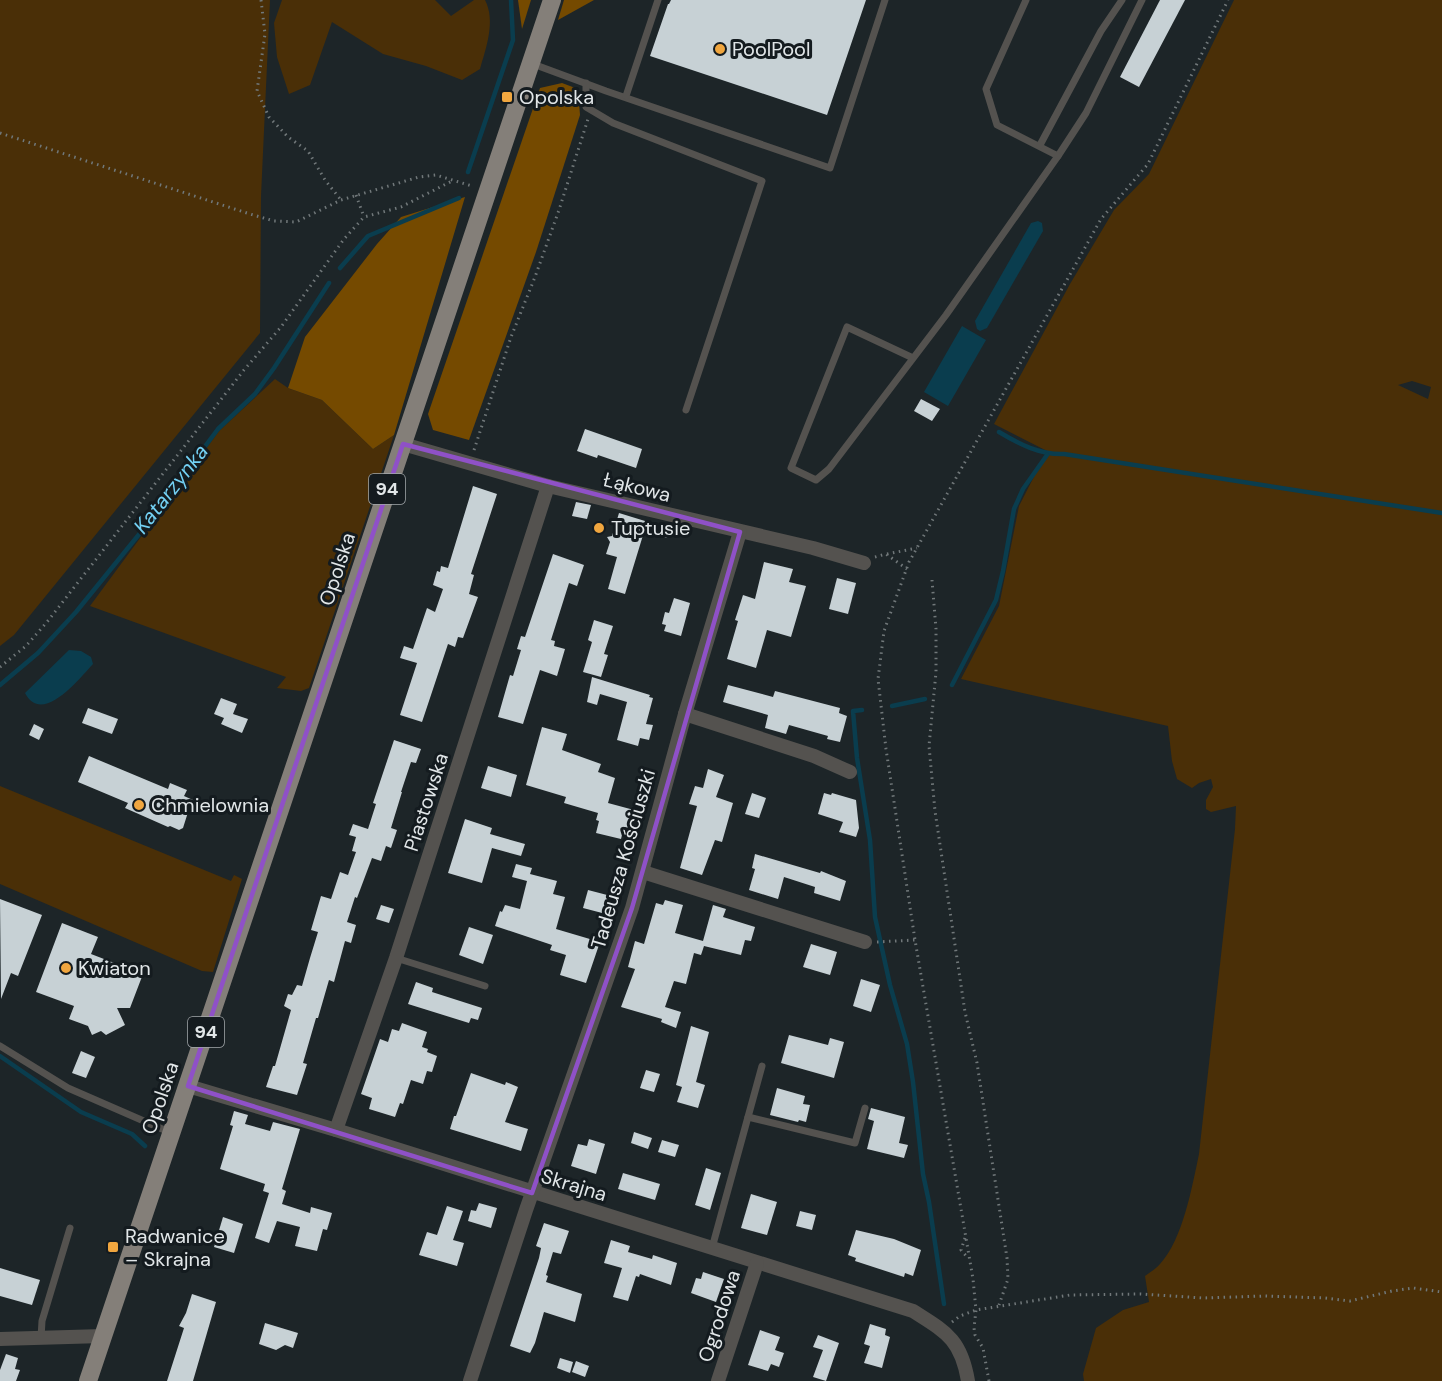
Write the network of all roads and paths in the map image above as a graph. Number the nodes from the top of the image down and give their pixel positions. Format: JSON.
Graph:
{"nodes":[{"id":1,"x":261,"y":0,"type":"edge"},
{"id":2,"x":552,"y":0,"type":"edge"},
{"id":3,"x":658,"y":0,"type":"edge"},
{"id":4,"x":885,"y":0,"type":"edge"},
{"id":5,"x":1026,"y":0,"type":"edge"},
{"id":6,"x":1122,"y":0,"type":"edge"},
{"id":7,"x":1142,"y":0,"type":"edge"},
{"id":8,"x":1228,"y":0,"type":"edge"},
{"id":9,"x":531,"y":63,"type":"junction"},
{"id":10,"x":586,"y":84,"type":"junction"},
{"id":11,"x":626,"y":96,"type":"junction"},
{"id":12,"x":591,"y":110,"type":"junction"},
{"id":13,"x":0,"y":133,"type":"edge"},
{"id":14,"x":1040,"y":146,"type":"junction"},
{"id":15,"x":1058,"y":156,"type":"junction"},
{"id":16,"x":452,"y":181,"type":"junction"},
{"id":17,"x":487,"y":190,"type":"junction"},
{"id":18,"x":356,"y":195,"type":"junction"},
{"id":19,"x":341,"y":200,"type":"junction"},
{"id":20,"x":364,"y":217,"type":"junction"},
{"id":21,"x":913,"y":358,"type":"junction"},
{"id":22,"x":686,"y":410,"type":"dead end"},
{"id":23,"x":402,"y":444,"type":"junction"},
{"id":24,"x":470,"y":464,"type":"junction"},
{"id":25,"x":548,"y":486,"type":"junction"},
{"id":26,"x":740,"y":532,"type":"junction"},
{"id":27,"x":917,"y":548,"type":"junction"},
{"id":28,"x":886,"y":554,"type":"junction"},
{"id":29,"x":864,"y":563,"type":"joint"},
{"id":30,"x":906,"y":569,"type":"junction"},
{"id":31,"x":932,"y":580,"type":"dead end"},
{"id":32,"x":0,"y":666,"type":"edge"},
{"id":33,"x":685,"y":714,"type":"junction"},
{"id":34,"x":850,"y":772,"type":"dead end"},
{"id":35,"x":643,"y":872,"type":"junction"},
{"id":36,"x":915,"y":940,"type":"junction"},
{"id":37,"x":872,"y":942,"type":"joint"},
{"id":38,"x":396,"y":958,"type":"junction"},
{"id":39,"x":485,"y":986,"type":"dead end"},
{"id":40,"x":0,"y":1046,"type":"edge"},
{"id":41,"x":762,"y":1066,"type":"dead end"},
{"id":42,"x":188,"y":1086,"type":"junction"},
{"id":43,"x":865,"y":1108,"type":"dead end"},
{"id":44,"x":748,"y":1117,"type":"junction"},
{"id":45,"x":336,"y":1130,"type":"junction"},
{"id":46,"x":172,"y":1133,"type":"junction"},
{"id":47,"x":532,"y":1193,"type":"junction"},
{"id":48,"x":70,"y":1228,"type":"dead end"},
{"id":49,"x":966,"y":1236,"type":"junction"},
{"id":50,"x":712,"y":1248,"type":"junction"},
{"id":51,"x":970,"y":1260,"type":"junction"},
{"id":52,"x":757,"y":1263,"type":"junction"},
{"id":53,"x":1442,"y":1292,"type":"edge"},
{"id":54,"x":999,"y":1305,"type":"junction"},
{"id":55,"x":976,"y":1310,"type":"junction"},
{"id":56,"x":945,"y":1331,"type":"junction"},
{"id":57,"x":103,"y":1336,"type":"junction"},
{"id":58,"x":41,"y":1338,"type":"junction"},
{"id":59,"x":0,"y":1339,"type":"edge"},
{"id":60,"x":88,"y":1381,"type":"edge"},
{"id":61,"x":470,"y":1381,"type":"edge"},
{"id":62,"x":718,"y":1381,"type":"edge"},
{"id":63,"x":968,"y":1381,"type":"edge"},
{"id":64,"x":989,"y":1381,"type":"edge"}],
"edges":[{"from":1,"to":19,"type":"path"},
{"from":2,"to":9,"type":"main road","name":"Opolska","number":"94"},
{"from":3,"to":11,"type":"lane"},
{"from":4,"to":11,"type":"lane"},
{"from":5,"to":14,"type":"lane"},
{"from":6,"to":14,"type":"lane"},
{"from":7,"to":15,"type":"lane"},
{"from":8,"to":27,"type":"path"},
{"from":9,"to":10,"type":"lane"},
{"from":9,"to":17,"type":"main road","name":"Opolska","number":"94"},
{"from":10,"to":11,"type":"lane"},
{"from":10,"to":12,"type":"lane"},
{"from":12,"to":22,"type":"lane"},
{"from":12,"to":24,"type":"path"},
{"from":13,"to":19,"type":"path"},
{"from":14,"to":15,"type":"lane"},
{"from":15,"to":21,"type":"lane"},
{"from":16,"to":17,"type":"path"},
{"from":16,"to":18,"type":"path"},
{"from":16,"to":20,"type":"path"},
{"from":17,"to":23,"type":"main road","name":"Opolska","number":"94"},
{"from":18,"to":19,"type":"path"},
{"from":18,"to":20,"type":"path"},
{"from":20,"to":32,"type":"path"},
{"from":21,"to":21,"type":"lane"},
{"from":23,"to":24,"type":"street","name":"Łąkowa"},
{"from":23,"to":42,"type":"main road","name":"Opolska","number":"94"},
{"from":24,"to":25,"type":"street","name":"Łąkowa"},
{"from":25,"to":26,"type":"street","name":"Łąkowa"},
{"from":25,"to":38,"type":"street","name":"Piastowska"},
{"from":26,"to":29,"type":"street","name":"Łąkowa"},
{"from":26,"to":33,"type":"street","name":"Tadeusza Kościuszki"},
{"from":27,"to":28,"type":"path"},
{"from":27,"to":30,"type":"path"},
{"from":28,"to":29,"type":"path"},
{"from":28,"to":30,"type":"path"},
{"from":30,"to":36,"type":"path"},
{"from":31,"to":54,"type":"path"},
{"from":33,"to":34,"type":"street"},
{"from":33,"to":35,"type":"street","name":"Tadeusza Kościuszki"},
{"from":35,"to":37,"type":"street"},
{"from":35,"to":47,"type":"street","name":"Tadeusza Kościuszki"},
{"from":36,"to":37,"type":"path"},
{"from":36,"to":49,"type":"path"},
{"from":38,"to":39,"type":"lane"},
{"from":38,"to":45,"type":"street","name":"Piastowska"},
{"from":40,"to":46,"type":"lane"},
{"from":41,"to":44,"type":"lane"},
{"from":42,"to":45,"type":"street","name":"Skrajna"},
{"from":42,"to":46,"type":"main road","name":"Opolska","number":"94"},
{"from":43,"to":44,"type":"lane"},
{"from":44,"to":50,"type":"lane"},
{"from":45,"to":47,"type":"street","name":"Skrajna"},
{"from":46,"to":57,"type":"main road","name":"Opolska","number":"94"},
{"from":47,"to":50,"type":"street","name":"Skrajna"},
{"from":47,"to":61,"type":"street","name":"Tadeusza Kościuszki"},
{"from":48,"to":58,"type":"lane"},
{"from":49,"to":51,"type":"path"},
{"from":49,"to":51,"type":"path"},
{"from":50,"to":52,"type":"street","name":"Skrajna"},
{"from":51,"to":55,"type":"path"},
{"from":52,"to":56,"type":"street","name":"Skrajna"},
{"from":52,"to":62,"type":"street","name":"Ogrodowa"},
{"from":53,"to":54,"type":"path"},
{"from":54,"to":55,"type":"path"},
{"from":55,"to":56,"type":"path"},
{"from":55,"to":64,"type":"path"},
{"from":56,"to":63,"type":"street"},
{"from":57,"to":58,"type":"street"},
{"from":57,"to":60,"type":"main road","number":"94"},
{"from":58,"to":59,"type":"street"}]}
